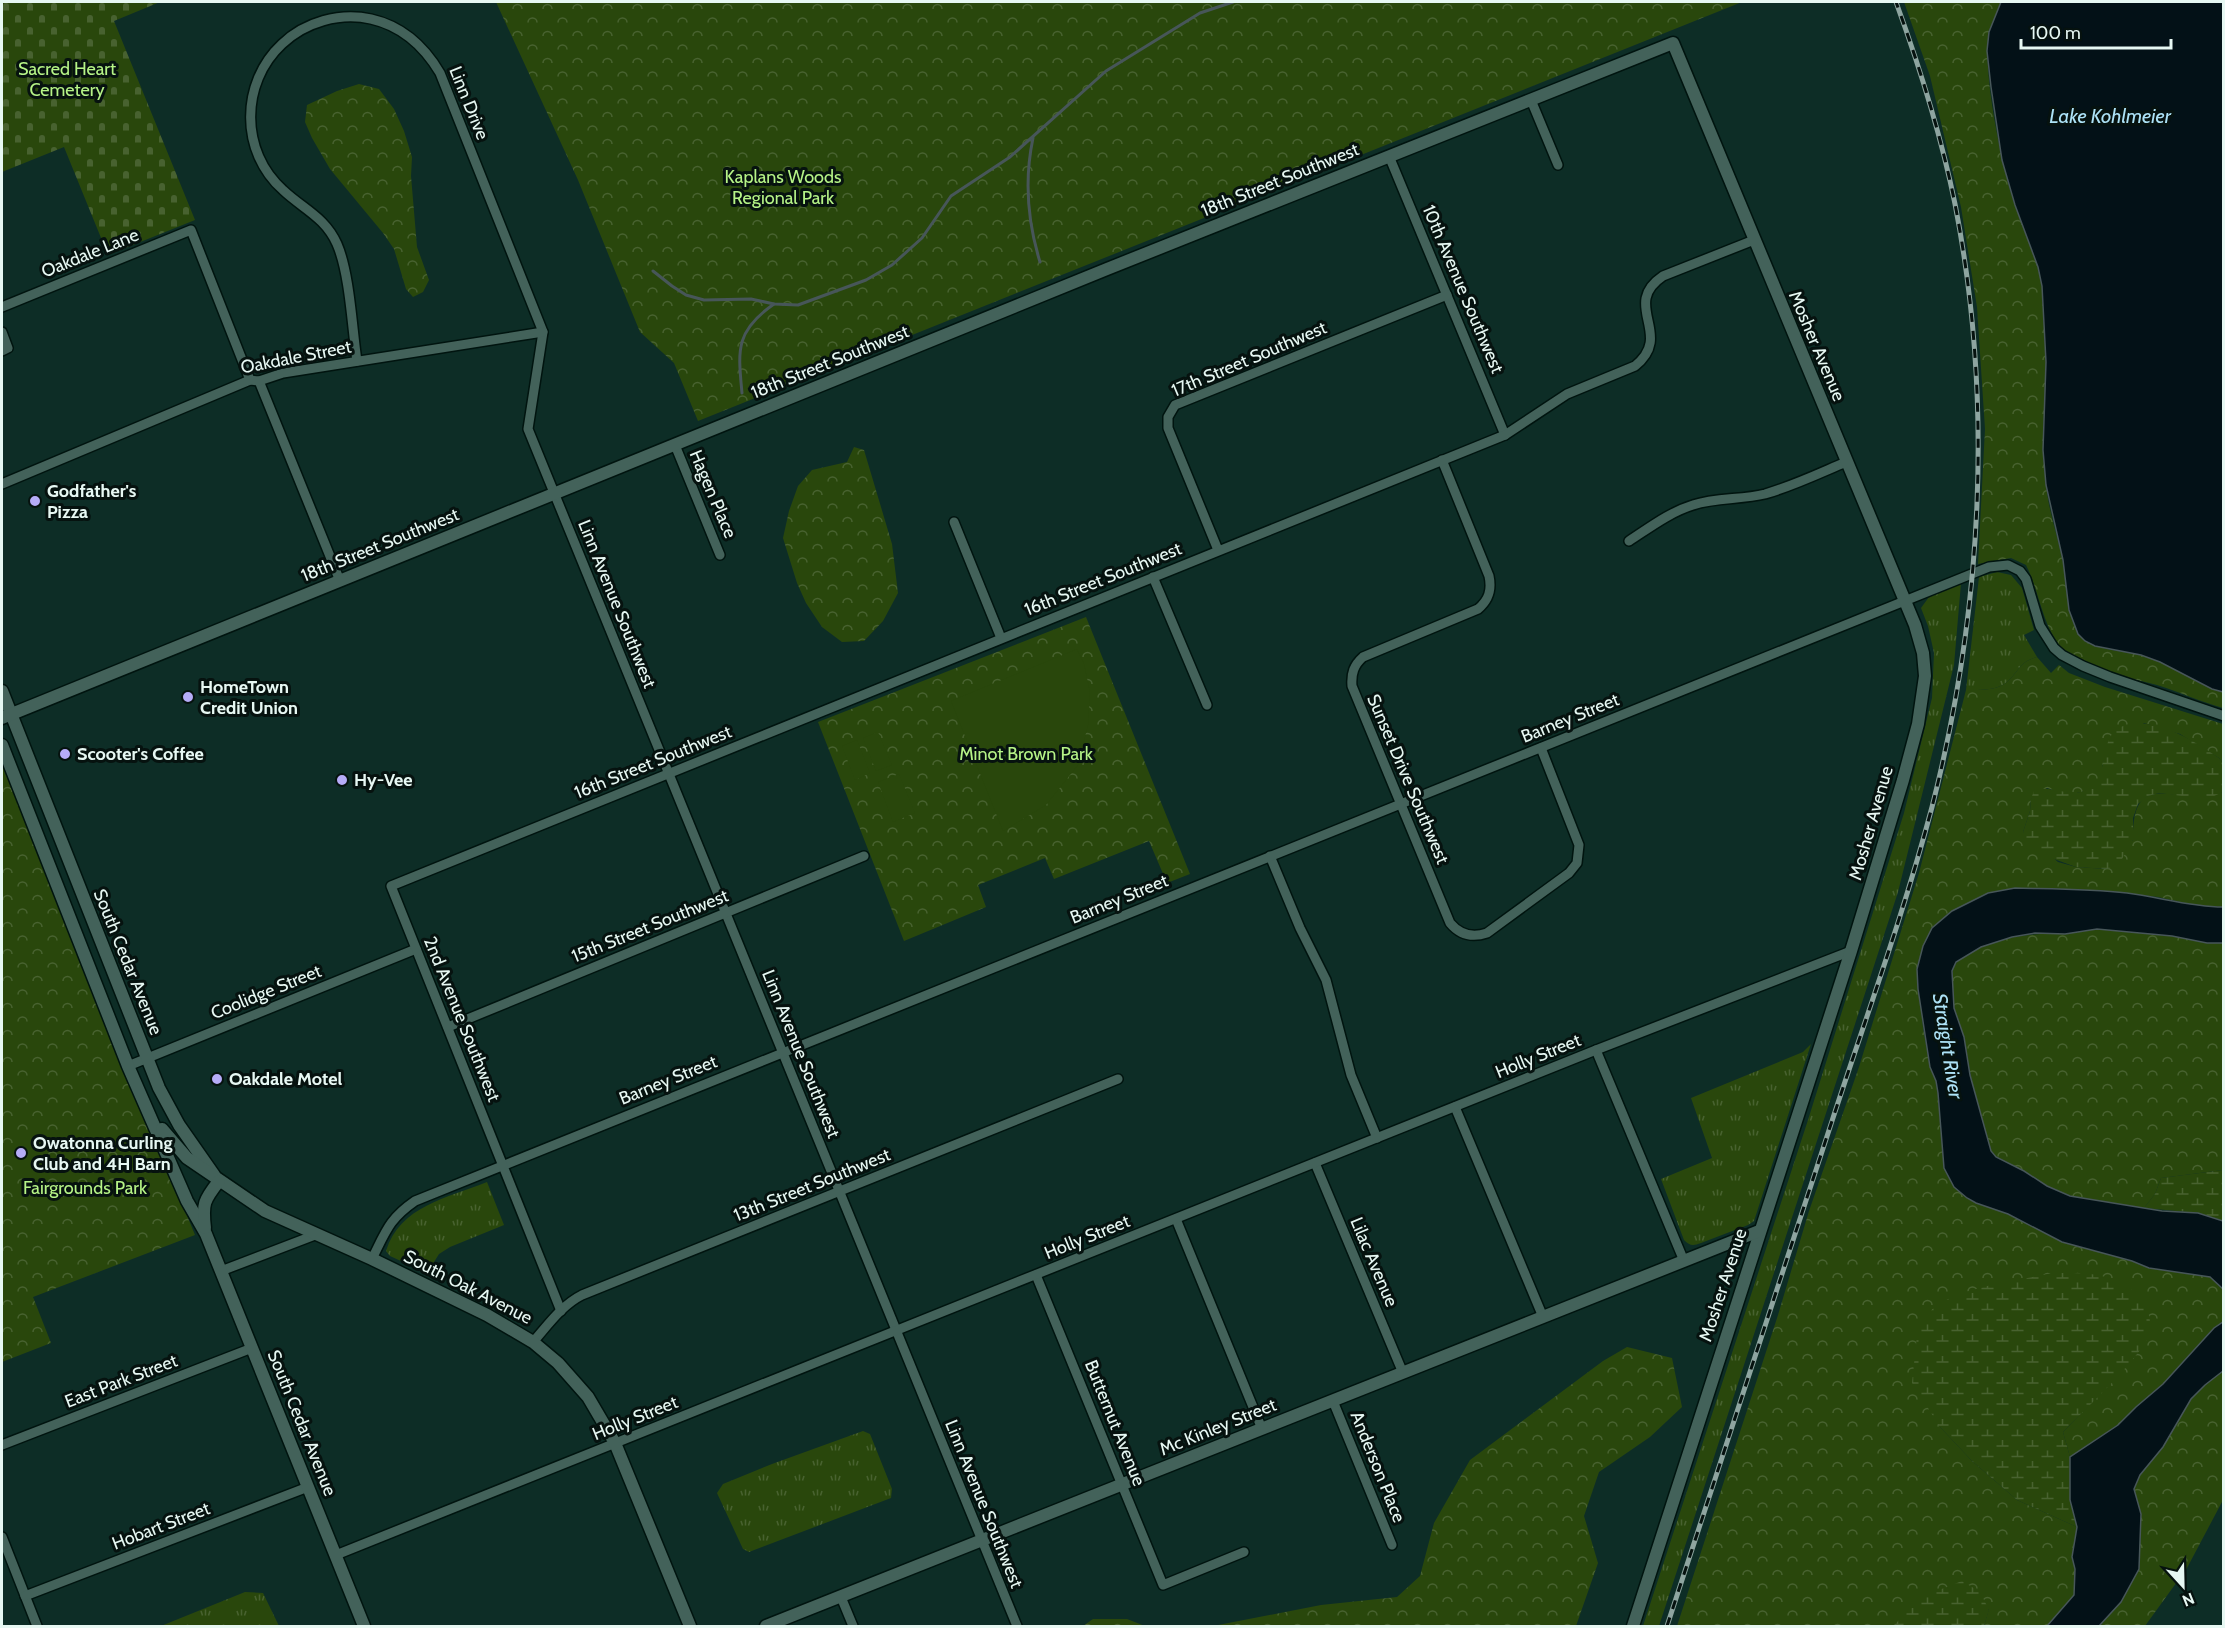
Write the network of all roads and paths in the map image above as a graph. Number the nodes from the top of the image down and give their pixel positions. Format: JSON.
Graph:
{"nodes":[{"id":1,"x":1673,"y":43,"type":"joint"},
{"id":2,"x":1531,"y":100,"type":"junction"},
{"id":3,"x":1389,"y":156,"type":"junction"},
{"id":4,"x":1558,"y":165,"type":"dead end"},
{"id":5,"x":1754,"y":240,"type":"junction"},
{"id":6,"x":1447,"y":295,"type":"junction"},
{"id":7,"x":2,"y":306,"type":"edge"},
{"id":8,"x":2,"y":332,"type":"edge"},
{"id":9,"x":543,"y":332,"type":"junction"},
{"id":10,"x":5,"y":350,"type":"edge"},
{"id":11,"x":357,"y":361,"type":"junction"},
{"id":12,"x":255,"y":381,"type":"junction"},
{"id":13,"x":1505,"y":435,"type":"junction"},
{"id":14,"x":675,"y":445,"type":"junction"},
{"id":15,"x":1442,"y":460,"type":"junction"},
{"id":16,"x":1846,"y":462,"type":"junction"},
{"id":17,"x":2,"y":484,"type":"edge"},
{"id":18,"x":554,"y":494,"type":"junction"},
{"id":19,"x":954,"y":522,"type":"dead end"},
{"id":20,"x":1629,"y":541,"type":"dead end"},
{"id":21,"x":1218,"y":550,"type":"junction"},
{"id":22,"x":720,"y":555,"type":"dead end"},
{"id":23,"x":1154,"y":577,"type":"junction"},
{"id":24,"x":340,"y":581,"type":"junction"},
{"id":25,"x":1905,"y":602,"type":"junction"},
{"id":26,"x":1001,"y":638,"type":"junction"},
{"id":27,"x":2,"y":692,"type":"edge"},
{"id":28,"x":1207,"y":705,"type":"dead end"},
{"id":29,"x":6,"y":716,"type":"edge"},
{"id":30,"x":2223,"y":716,"type":"edge"},
{"id":31,"x":2,"y":745,"type":"edge"},
{"id":32,"x":1540,"y":747,"type":"junction"},
{"id":33,"x":668,"y":773,"type":"junction"},
{"id":34,"x":1401,"y":804,"type":"junction"},
{"id":35,"x":864,"y":856,"type":"dead end"},
{"id":36,"x":1270,"y":856,"type":"junction"},
{"id":37,"x":391,"y":886,"type":"joint"},
{"id":38,"x":725,"y":913,"type":"junction"},
{"id":39,"x":416,"y":949,"type":"junction"},
{"id":40,"x":1851,"y":951,"type":"junction"},
{"id":41,"x":448,"y":1027,"type":"junction"},
{"id":42,"x":1596,"y":1050,"type":"junction"},
{"id":43,"x":782,"y":1053,"type":"junction"},
{"id":44,"x":147,"y":1058,"type":"junction"},
{"id":45,"x":128,"y":1066,"type":"junction"},
{"id":46,"x":1118,"y":1079,"type":"dead end"},
{"id":47,"x":147,"y":1106,"type":"junction"},
{"id":48,"x":1455,"y":1107,"type":"junction"},
{"id":49,"x":1377,"y":1138,"type":"junction"},
{"id":50,"x":1316,"y":1163,"type":"junction"},
{"id":51,"x":503,"y":1165,"type":"junction"},
{"id":52,"x":219,"y":1180,"type":"junction"},
{"id":53,"x":839,"y":1192,"type":"junction"},
{"id":54,"x":1176,"y":1219,"type":"junction"},
{"id":55,"x":1759,"y":1231,"type":"junction"},
{"id":56,"x":206,"y":1234,"type":"junction"},
{"id":57,"x":315,"y":1234,"type":"junction"},
{"id":58,"x":372,"y":1259,"type":"junction"},
{"id":59,"x":1684,"y":1261,"type":"junction"},
{"id":60,"x":221,"y":1271,"type":"junction"},
{"id":61,"x":1036,"y":1275,"type":"junction"},
{"id":62,"x":561,"y":1311,"type":"junction"},
{"id":63,"x":1543,"y":1317,"type":"junction"},
{"id":64,"x":896,"y":1331,"type":"junction"},
{"id":65,"x":533,"y":1342,"type":"junction"},
{"id":66,"x":252,"y":1348,"type":"junction"},
{"id":67,"x":1402,"y":1373,"type":"junction"},
{"id":68,"x":1333,"y":1401,"type":"junction"},
{"id":69,"x":1262,"y":1429,"type":"junction"},
{"id":70,"x":615,"y":1443,"type":"junction"},
{"id":71,"x":2,"y":1445,"type":"edge"},
{"id":72,"x":1122,"y":1485,"type":"junction"},
{"id":73,"x":308,"y":1487,"type":"junction"},
{"id":74,"x":2,"y":1537,"type":"edge"},
{"id":75,"x":981,"y":1540,"type":"junction"},
{"id":76,"x":1392,"y":1545,"type":"dead end"},
{"id":77,"x":1244,"y":1552,"type":"dead end"},
{"id":78,"x":336,"y":1556,"type":"junction"},
{"id":79,"x":25,"y":1596,"type":"junction"},
{"id":80,"x":840,"y":1597,"type":"junction"},
{"id":81,"x":37,"y":1626,"type":"edge"},
{"id":82,"x":364,"y":1626,"type":"edge"},
{"id":83,"x":690,"y":1626,"type":"edge"},
{"id":84,"x":766,"y":1626,"type":"edge"},
{"id":85,"x":853,"y":1626,"type":"edge"},
{"id":86,"x":1017,"y":1626,"type":"edge"},
{"id":87,"x":1633,"y":1626,"type":"edge"}],
"edges":[{"from":1,"to":2,"type":"street","name":"18th Street Southwest"},
{"from":1,"to":5,"type":"street","name":"Mosher Avenue"},
{"from":2,"to":3,"type":"street","name":"18th Street Southwest"},
{"from":2,"to":4,"type":"street"},
{"from":3,"to":6,"type":"street","name":"10th Avenue Southwest"},
{"from":3,"to":14,"type":"street","name":"18th Street Southwest"},
{"from":5,"to":13,"type":"street","name":"16th Street Southwest"},
{"from":5,"to":16,"type":"street","name":"Mosher Avenue"},
{"from":6,"to":13,"type":"street","name":"10th Avenue Southwest"},
{"from":6,"to":21,"type":"street","name":"17th Street Southwest"},
{"from":7,"to":12,"type":"street","name":"Oakdale Lane"},
{"from":8,"to":10,"type":"street"},
{"from":9,"to":11,"type":"street","name":"Oakdale Street"},
{"from":9,"to":11,"type":"street","name":"Linn Drive"},
{"from":9,"to":18,"type":"street"},
{"from":11,"to":12,"type":"street","name":"Oakdale Street"},
{"from":12,"to":17,"type":"street","name":"Oakdale Street"},
{"from":12,"to":24,"type":"street"},
{"from":13,"to":15,"type":"street","name":"16th Street Southwest"},
{"from":14,"to":18,"type":"street","name":"18th Street Southwest"},
{"from":14,"to":22,"type":"street","name":"Hagen Place"},
{"from":15,"to":21,"type":"street","name":"16th Street Southwest"},
{"from":15,"to":34,"type":"street","name":"Sunset Drive Southwest"},
{"from":16,"to":20,"type":"street"},
{"from":16,"to":25,"type":"street","name":"Mosher Avenue"},
{"from":18,"to":24,"type":"street","name":"18th Street Southwest"},
{"from":18,"to":33,"type":"street","name":"Linn Avenue Southwest"},
{"from":19,"to":26,"type":"street"},
{"from":21,"to":23,"type":"street","name":"16th Street Southwest"},
{"from":23,"to":26,"type":"street","name":"16th Street Southwest"},
{"from":23,"to":28,"type":"street"},
{"from":24,"to":29,"type":"street","name":"18th Street Southwest"},
{"from":25,"to":30,"type":"street","name":"Barney Street"},
{"from":25,"to":32,"type":"street","name":"Barney Street"},
{"from":25,"to":40,"type":"street","name":"Mosher Avenue"},
{"from":26,"to":33,"type":"street","name":"16th Street Southwest"},
{"from":27,"to":29,"type":"street","name":"South Cedar Avenue"},
{"from":29,"to":44,"type":"street","name":"South Cedar Avenue"},
{"from":31,"to":45,"type":"street","name":"South Cedar Avenue"},
{"from":32,"to":34,"type":"street","name":"Barney Street"},
{"from":32,"to":34,"type":"street","name":"Sunset Drive Southwest"},
{"from":33,"to":37,"type":"street","name":"16th Street Southwest"},
{"from":33,"to":38,"type":"street","name":"Linn Avenue Southwest"},
{"from":34,"to":36,"type":"street","name":"Barney Street"},
{"from":35,"to":38,"type":"street","name":"15th Street Southwest"},
{"from":36,"to":43,"type":"street","name":"Barney Street"},
{"from":36,"to":49,"type":"street"},
{"from":37,"to":39,"type":"street","name":"2nd Avenue Southwest"},
{"from":38,"to":41,"type":"street","name":"15th Street Southwest"},
{"from":38,"to":43,"type":"street","name":"Linn Avenue Southwest"},
{"from":39,"to":41,"type":"street","name":"2nd Avenue Southwest"},
{"from":39,"to":44,"type":"street","name":"Coolidge Street"},
{"from":40,"to":42,"type":"street","name":"Holly Street"},
{"from":40,"to":55,"type":"street","name":"Mosher Avenue"},
{"from":41,"to":51,"type":"street","name":"2nd Avenue Southwest"},
{"from":42,"to":48,"type":"street","name":"Holly Street"},
{"from":42,"to":59,"type":"street"},
{"from":43,"to":51,"type":"street","name":"Barney Street"},
{"from":43,"to":53,"type":"street","name":"Linn Avenue Southwest"},
{"from":44,"to":45,"type":"street","name":"Coolidge Street"},
{"from":44,"to":52,"type":"street","name":"South Cedar Avenue"},
{"from":45,"to":47,"type":"street","name":"South Cedar Avenue"},
{"from":46,"to":53,"type":"street","name":"13th Street Southwest"},
{"from":47,"to":52,"type":"street","name":"South Oak Avenue"},
{"from":47,"to":56,"type":"street","name":"South Cedar Avenue"},
{"from":48,"to":49,"type":"street","name":"Holly Street"},
{"from":48,"to":63,"type":"street"},
{"from":49,"to":50,"type":"street","name":"Holly Street"},
{"from":50,"to":54,"type":"street","name":"Holly Street"},
{"from":50,"to":67,"type":"street","name":"Lilac Avenue"},
{"from":51,"to":58,"type":"street","name":"Barney Street"},
{"from":51,"to":62,"type":"street","name":"2nd Avenue Southwest"},
{"from":52,"to":56,"type":"street","name":"South Cedar Avenue"},
{"from":52,"to":57,"type":"street","name":"South Oak Avenue"},
{"from":53,"to":62,"type":"street","name":"13th Street Southwest"},
{"from":53,"to":64,"type":"street","name":"Linn Avenue Southwest"},
{"from":54,"to":61,"type":"street","name":"Holly Street"},
{"from":54,"to":69,"type":"street"},
{"from":55,"to":59,"type":"street","name":"Mc Kinley Street"},
{"from":55,"to":87,"type":"street","name":"Mosher Avenue"},
{"from":56,"to":60,"type":"street","name":"South Cedar Avenue"},
{"from":57,"to":58,"type":"street","name":"South Oak Avenue"},
{"from":57,"to":60,"type":"street"},
{"from":58,"to":65,"type":"street","name":"South Oak Avenue"},
{"from":59,"to":63,"type":"street","name":"Mc Kinley Street"},
{"from":60,"to":66,"type":"street","name":"South Cedar Avenue"},
{"from":61,"to":64,"type":"street","name":"Holly Street"},
{"from":61,"to":72,"type":"street","name":"Butternut Avenue"},
{"from":62,"to":65,"type":"street","name":"13th Street Southwest"},
{"from":63,"to":67,"type":"street","name":"Mc Kinley Street"},
{"from":64,"to":70,"type":"street","name":"Holly Street"},
{"from":64,"to":75,"type":"street","name":"Linn Avenue Southwest"},
{"from":65,"to":70,"type":"street","name":"South Oak Avenue"},
{"from":66,"to":71,"type":"street","name":"East Park Street"},
{"from":66,"to":73,"type":"street","name":"South Cedar Avenue"},
{"from":67,"to":68,"type":"street","name":"Mc Kinley Street"},
{"from":68,"to":69,"type":"street","name":"Mc Kinley Street"},
{"from":68,"to":76,"type":"street","name":"Anderson Place"},
{"from":69,"to":72,"type":"street","name":"Mc Kinley Street"},
{"from":70,"to":78,"type":"street","name":"Holly Street"},
{"from":70,"to":83,"type":"street","name":"South Oak Avenue"},
{"from":72,"to":75,"type":"street","name":"Mc Kinley Street"},
{"from":72,"to":77,"type":"street","name":"Butternut Avenue"},
{"from":73,"to":78,"type":"street","name":"South Cedar Avenue"},
{"from":73,"to":79,"type":"street","name":"Hobart Street"},
{"from":74,"to":79,"type":"street"},
{"from":75,"to":80,"type":"street","name":"Mc Kinley Street"},
{"from":75,"to":86,"type":"street","name":"Linn Avenue Southwest"},
{"from":78,"to":82,"type":"street","name":"South Cedar Avenue"},
{"from":79,"to":81,"type":"street"},
{"from":80,"to":84,"type":"street","name":"Mc Kinley Street"},
{"from":80,"to":85,"type":"street"}]}
